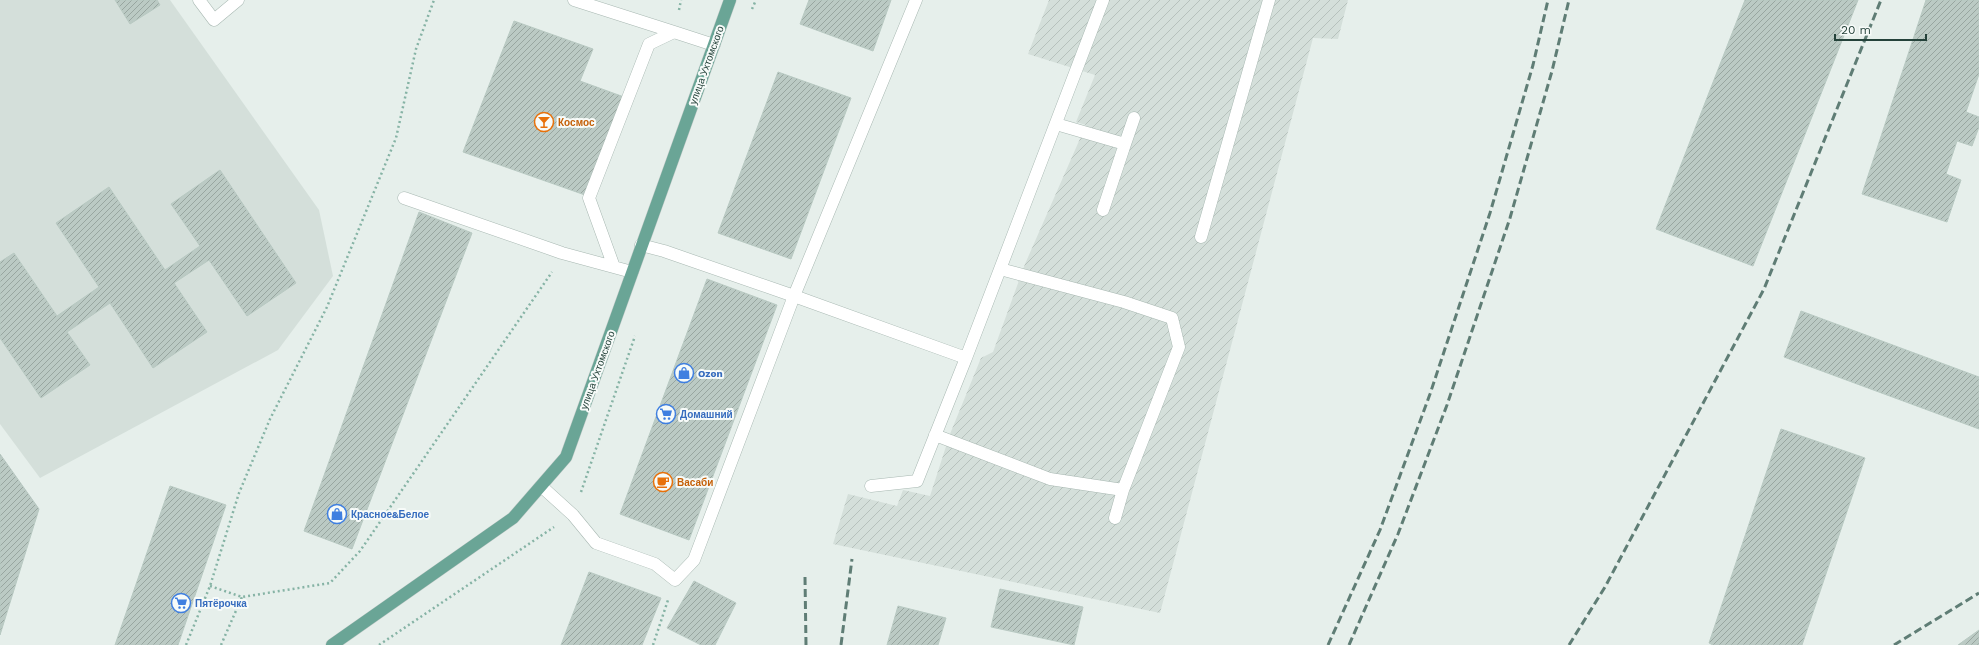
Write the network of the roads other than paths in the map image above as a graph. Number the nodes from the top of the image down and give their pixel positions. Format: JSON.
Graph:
{"nodes":[{"id":1,"x":199,"y":0,"type":"edge"},
{"id":2,"x":238,"y":0,"type":"edge"},
{"id":3,"x":574,"y":0,"type":"edge"},
{"id":4,"x":730,"y":0,"type":"edge"},
{"id":5,"x":916,"y":0,"type":"edge"},
{"id":6,"x":1103,"y":0,"type":"edge"},
{"id":7,"x":1269,"y":0,"type":"edge"},
{"id":8,"x":674,"y":32,"type":"junction"},
{"id":9,"x":714,"y":45,"type":"junction"},
{"id":10,"x":1134,"y":118,"type":"dead end"},
{"id":11,"x":1056,"y":124,"type":"junction"},
{"id":12,"x":1125,"y":144,"type":"junction"},
{"id":13,"x":404,"y":198,"type":"dead end"},
{"id":14,"x":1103,"y":210,"type":"dead end"},
{"id":15,"x":1201,"y":237,"type":"dead end"},
{"id":16,"x":641,"y":245,"type":"junction"},
{"id":17,"x":614,"y":267,"type":"junction"},
{"id":18,"x":1000,"y":269,"type":"junction"},
{"id":19,"x":632,"y":272,"type":"junction"},
{"id":20,"x":794,"y":296,"type":"junction"},
{"id":21,"x":966,"y":358,"type":"junction"},
{"id":22,"x":935,"y":435,"type":"junction"},
{"id":23,"x":541,"y":486,"type":"junction"},
{"id":24,"x":872,"y":486,"type":"dead end"},
{"id":25,"x":1123,"y":490,"type":"junction"},
{"id":26,"x":1115,"y":518,"type":"dead end"},
{"id":27,"x":332,"y":645,"type":"edge"}],
"edges":[{"from":1,"to":2,"type":"lane"},
{"from":3,"to":8,"type":"lane"},
{"from":4,"to":9,"type":"main road","name":"улица Ухтомского"},
{"from":5,"to":20,"type":"lane"},
{"from":6,"to":11,"type":"lane"},
{"from":7,"to":15,"type":"lane"},
{"from":8,"to":9,"type":"lane"},
{"from":8,"to":17,"type":"lane"},
{"from":9,"to":16,"type":"main road","name":"улица Ухтомского"},
{"from":10,"to":12,"type":"lane"},
{"from":11,"to":12,"type":"lane"},
{"from":11,"to":18,"type":"lane"},
{"from":12,"to":14,"type":"lane"},
{"from":13,"to":17,"type":"lane"},
{"from":16,"to":19,"type":"main road","name":"улица Ухтомского"},
{"from":16,"to":20,"type":"lane"},
{"from":17,"to":19,"type":"lane"},
{"from":18,"to":21,"type":"lane"},
{"from":18,"to":25,"type":"lane"},
{"from":19,"to":23,"type":"main road","name":"улица Ухтомского"},
{"from":20,"to":21,"type":"lane"},
{"from":20,"to":23,"type":"lane"},
{"from":21,"to":22,"type":"lane"},
{"from":22,"to":24,"type":"lane"},
{"from":22,"to":25,"type":"lane"},
{"from":23,"to":27,"type":"main road","name":"улица Ухтомского"},
{"from":25,"to":26,"type":"lane"}]}
